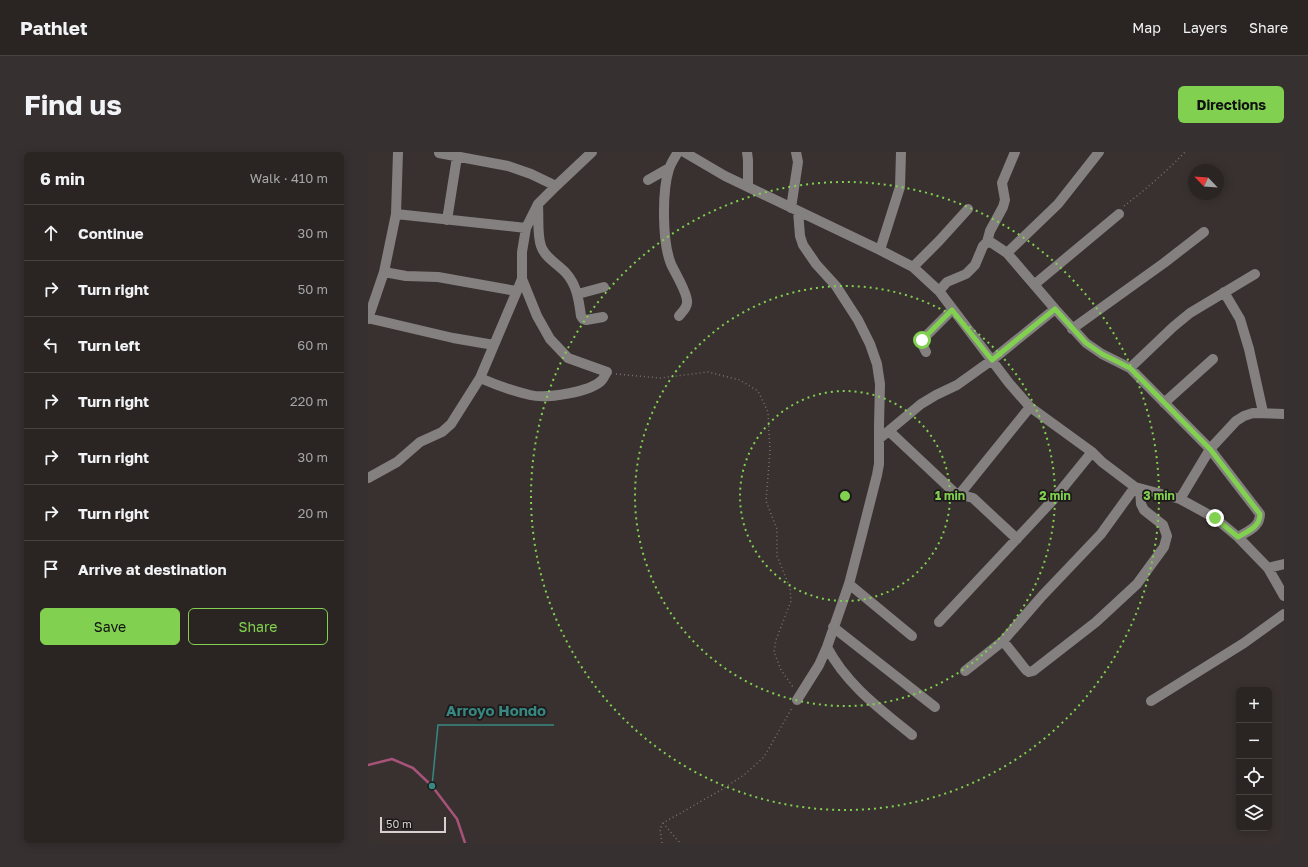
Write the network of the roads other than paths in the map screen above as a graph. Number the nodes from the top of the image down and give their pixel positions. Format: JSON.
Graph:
{"nodes":[{"id":1,"x":398,"y":152,"type":"edge"},
{"id":2,"x":678,"y":152,"type":"edge"},
{"id":3,"x":684,"y":152,"type":"edge"},
{"id":4,"x":746,"y":152,"type":"edge"},
{"id":5,"x":796,"y":152,"type":"edge"},
{"id":6,"x":901,"y":152,"type":"edge"},
{"id":7,"x":1015,"y":152,"type":"edge"},
{"id":8,"x":1098,"y":152,"type":"edge"},
{"id":9,"x":438,"y":153,"type":"dead end"},
{"id":10,"x":590,"y":153,"type":"edge"},
{"id":11,"x":457,"y":157,"type":"junction"},
{"id":12,"x":670,"y":168,"type":"junction"},
{"id":13,"x":648,"y":180,"type":"dead end"},
{"id":14,"x":556,"y":186,"type":"junction"},
{"id":15,"x":748,"y":187,"type":"junction"},
{"id":16,"x":538,"y":204,"type":"junction"},
{"id":17,"x":795,"y":209,"type":"junction"},
{"id":18,"x":968,"y":209,"type":"dead end"},
{"id":19,"x":396,"y":214,"type":"junction"},
{"id":20,"x":1119,"y":214,"type":"road end"},
{"id":21,"x":447,"y":220,"type":"junction"},
{"id":22,"x":526,"y":228,"type":"junction"},
{"id":23,"x":1204,"y":232,"type":"dead end"},
{"id":24,"x":987,"y":242,"type":"junction"},
{"id":25,"x":880,"y":250,"type":"junction"},
{"id":26,"x":1007,"y":253,"type":"junction"},
{"id":27,"x":913,"y":267,"type":"junction"},
{"id":28,"x":384,"y":272,"type":"junction"},
{"id":29,"x":1255,"y":274,"type":"dead end"},
{"id":30,"x":522,"y":279,"type":"junction"},
{"id":31,"x":1035,"y":284,"type":"junction"},
{"id":32,"x":604,"y":288,"type":"dead end"},
{"id":33,"x":516,"y":291,"type":"junction"},
{"id":34,"x":939,"y":291,"type":"junction"},
{"id":35,"x":1224,"y":292,"type":"junction"},
{"id":36,"x":578,"y":294,"type":"junction"},
{"id":37,"x":372,"y":296,"type":"edge"},
{"id":38,"x":1055,"y":309,"type":"junction"},
{"id":39,"x":952,"y":310,"type":"junction"},
{"id":40,"x":679,"y":316,"type":"dead end"},
{"id":41,"x":603,"y":317,"type":"dead end"},
{"id":42,"x":368,"y":318,"type":"edge"},
{"id":43,"x":1072,"y":329,"type":"junction"},
{"id":44,"x":494,"y":346,"type":"junction"},
{"id":45,"x":926,"y":352,"type":"dead end"},
{"id":46,"x":1213,"y":359,"type":"dead end"},
{"id":47,"x":992,"y":360,"type":"junction"},
{"id":48,"x":1130,"y":368,"type":"junction"},
{"id":49,"x":480,"y":378,"type":"junction"},
{"id":50,"x":1164,"y":403,"type":"junction"},
{"id":51,"x":1030,"y":407,"type":"junction"},
{"id":52,"x":1263,"y":412,"type":"junction"},
{"id":53,"x":1284,"y":414,"type":"edge"},
{"id":54,"x":889,"y":431,"type":"junction"},
{"id":55,"x":879,"y":438,"type":"junction"},
{"id":56,"x":1210,"y":449,"type":"junction"},
{"id":57,"x":1092,"y":452,"type":"junction"},
{"id":58,"x":368,"y":478,"type":"edge"},
{"id":59,"x":1137,"y":488,"type":"junction"},
{"id":60,"x":959,"y":495,"type":"junction"},
{"id":61,"x":1180,"y":499,"type":"junction"},
{"id":62,"x":1238,"y":537,"type":"junction"},
{"id":63,"x":1017,"y":539,"type":"junction"},
{"id":64,"x":1284,"y":564,"type":"edge"},
{"id":65,"x":1268,"y":568,"type":"junction"},
{"id":66,"x":849,"y":584,"type":"junction"},
{"id":67,"x":1284,"y":596,"type":"edge"},
{"id":68,"x":1284,"y":614,"type":"edge"},
{"id":69,"x":939,"y":622,"type":"dead end"},
{"id":70,"x":833,"y":627,"type":"junction"},
{"id":71,"x":912,"y":636,"type":"dead end"},
{"id":72,"x":1003,"y":642,"type":"junction"},
{"id":73,"x":827,"y":647,"type":"junction"},
{"id":74,"x":966,"y":671,"type":"dead end"},
{"id":75,"x":796,"y":700,"type":"road end"},
{"id":76,"x":1151,"y":701,"type":"dead end"},
{"id":77,"x":935,"y":707,"type":"dead end"},
{"id":78,"x":912,"y":735,"type":"dead end"}],
"edges":[{"from":1,"to":19,"type":"street"},
{"from":2,"to":12,"type":"street"},
{"from":3,"to":15,"type":"street"},
{"from":4,"to":15,"type":"street"},
{"from":5,"to":17,"type":"street"},
{"from":6,"to":25,"type":"street"},
{"from":7,"to":24,"type":"street"},
{"from":8,"to":26,"type":"street"},
{"from":9,"to":11,"type":"street"},
{"from":10,"to":14,"type":"street"},
{"from":11,"to":14,"type":"street"},
{"from":11,"to":21,"type":"street"},
{"from":12,"to":13,"type":"street"},
{"from":12,"to":40,"type":"street"},
{"from":14,"to":16,"type":"street"},
{"from":15,"to":17,"type":"street"},
{"from":16,"to":22,"type":"street"},
{"from":16,"to":36,"type":"street"},
{"from":17,"to":25,"type":"street"},
{"from":17,"to":55,"type":"street"},
{"from":18,"to":27,"type":"street"},
{"from":19,"to":21,"type":"street"},
{"from":19,"to":28,"type":"street"},
{"from":20,"to":31,"type":"street"},
{"from":21,"to":22,"type":"street"},
{"from":22,"to":30,"type":"street"},
{"from":23,"to":43,"type":"street"},
{"from":24,"to":26,"type":"street"},
{"from":24,"to":34,"type":"street"},
{"from":25,"to":27,"type":"street"},
{"from":26,"to":31,"type":"street"},
{"from":27,"to":34,"type":"street"},
{"from":28,"to":33,"type":"street"},
{"from":28,"to":37,"type":"street"},
{"from":29,"to":35,"type":"street"},
{"from":30,"to":33,"type":"street"},
{"from":30,"to":49,"type":"street"},
{"from":31,"to":38,"type":"street"},
{"from":32,"to":36,"type":"street"},
{"from":33,"to":44,"type":"street"},
{"from":34,"to":39,"type":"street"},
{"from":35,"to":48,"type":"street"},
{"from":35,"to":52,"type":"street"},
{"from":36,"to":41,"type":"street"},
{"from":37,"to":42,"type":"street"},
{"from":38,"to":43,"type":"street"},
{"from":38,"to":47,"type":"street"},
{"from":39,"to":45,"type":"street"},
{"from":39,"to":47,"type":"street"},
{"from":42,"to":44,"type":"street"},
{"from":43,"to":48,"type":"street"},
{"from":44,"to":49,"type":"street"},
{"from":46,"to":50,"type":"street"},
{"from":47,"to":51,"type":"street"},
{"from":47,"to":54,"type":"street"},
{"from":48,"to":50,"type":"street"},
{"from":49,"to":58,"type":"street"},
{"from":50,"to":56,"type":"street"},
{"from":51,"to":57,"type":"street"},
{"from":51,"to":60,"type":"street"},
{"from":52,"to":53,"type":"street"},
{"from":52,"to":56,"type":"street"},
{"from":54,"to":55,"type":"street"},
{"from":54,"to":60,"type":"street"},
{"from":55,"to":66,"type":"street"},
{"from":56,"to":61,"type":"street"},
{"from":56,"to":62,"type":"street"},
{"from":57,"to":59,"type":"street"},
{"from":57,"to":63,"type":"street"},
{"from":59,"to":61,"type":"street"},
{"from":59,"to":72,"type":"street"},
{"from":59,"to":72,"type":"street"},
{"from":60,"to":63,"type":"street"},
{"from":61,"to":62,"type":"street"},
{"from":62,"to":65,"type":"street"},
{"from":63,"to":69,"type":"street"},
{"from":64,"to":65,"type":"street"},
{"from":65,"to":67,"type":"street"},
{"from":66,"to":70,"type":"street"},
{"from":66,"to":71,"type":"street"},
{"from":68,"to":76,"type":"street"},
{"from":70,"to":73,"type":"street"},
{"from":70,"to":77,"type":"street"},
{"from":72,"to":74,"type":"street"},
{"from":73,"to":75,"type":"street"},
{"from":73,"to":78,"type":"street"}]}
